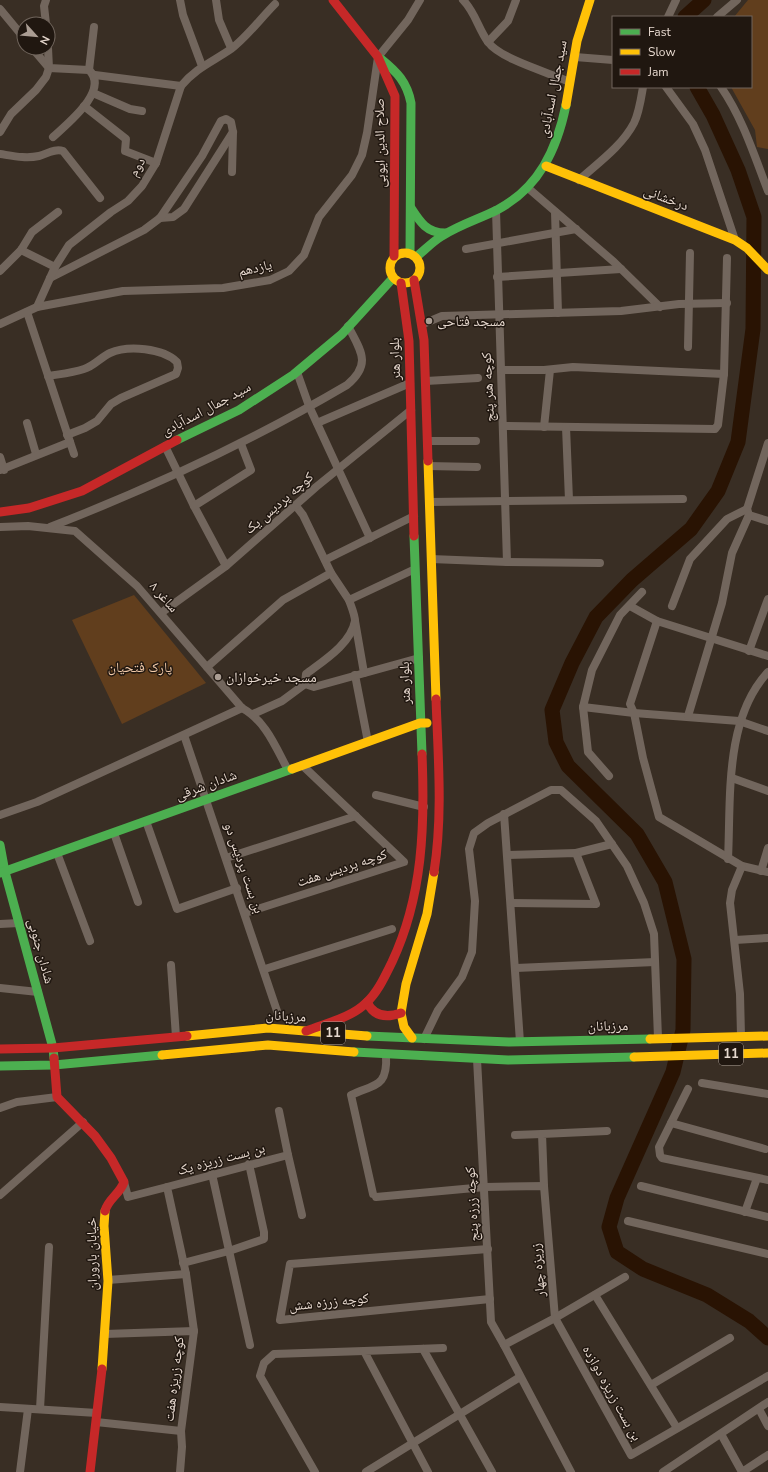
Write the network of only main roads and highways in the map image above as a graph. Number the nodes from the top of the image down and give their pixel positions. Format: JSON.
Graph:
{"nodes":[{"id":1,"x":333,"y":0,"type":"edge"},
{"id":2,"x":590,"y":0,"type":"edge"},
{"id":3,"x":378,"y":57,"type":"junction"},
{"id":4,"x":546,"y":166,"type":"junction"},
{"id":5,"x":410,"y":207,"type":"junction"},
{"id":6,"x":445,"y":233,"type":"junction"},
{"id":7,"x":413,"y":255,"type":"junction"},
{"id":8,"x":394,"y":256,"type":"junction"},
{"id":9,"x":768,"y":270,"type":"edge"},
{"id":10,"x":393,"y":278,"type":"junction"},
{"id":11,"x":414,"y":280,"type":"junction"},
{"id":12,"x":401,"y":283,"type":"junction"},
{"id":13,"x":0,"y":512,"type":"edge"},
{"id":14,"x":420,"y":723,"type":"junction"},
{"id":15,"x":436,"y":723,"type":"junction"},
{"id":16,"x":0,"y":845,"type":"edge"},
{"id":17,"x":1,"y":861,"type":"edge"},
{"id":18,"x":2,"y":873,"type":"edge"},
{"id":19,"x":367,"y":1002,"type":"junction"},
{"id":20,"x":401,"y":1013,"type":"junction"},
{"id":21,"x":306,"y":1031,"type":"junction"},
{"id":22,"x":768,"y":1036,"type":"edge"},
{"id":23,"x":412,"y":1038,"type":"junction"},
{"id":24,"x":0,"y":1048,"type":"edge"},
{"id":25,"x":53,"y":1048,"type":"junction"},
{"id":26,"x":304,"y":1048,"type":"junction"},
{"id":27,"x":768,"y":1053,"type":"edge"},
{"id":28,"x":54,"y":1065,"type":"junction"},
{"id":29,"x":0,"y":1066,"type":"edge"},
{"id":30,"x":90,"y":1472,"type":"edge"}],
"edges":[{"from":1,"to":3,"type":"main road","name":"صلاح الدین ایوبی"},
{"from":2,"to":4,"type":"main road","name":"سید جمال اسدآبادی"},
{"from":3,"to":5,"type":"main road"},
{"from":3,"to":8,"type":"main road","name":"صلاح الدین ایوبی"},
{"from":4,"to":6,"type":"main road","name":"سید جمال اسدآبادی"},
{"from":4,"to":9,"type":"main road","name":"درخشانی"},
{"from":5,"to":6,"type":"main road"},
{"from":5,"to":7,"type":"main road"},
{"from":6,"to":7,"type":"main road","name":"سید جمال اسدآبادی"},
{"from":7,"to":8,"type":"main road"},
{"from":7,"to":11,"type":"main road"},
{"from":8,"to":10,"type":"main road"},
{"from":10,"to":12,"type":"main road"},
{"from":10,"to":13,"type":"main road","name":"سید جمال اسدآبادی"},
{"from":11,"to":12,"type":"main road"},
{"from":11,"to":15,"type":"main road"},
{"from":12,"to":14,"type":"main road","name":"بلوار هنر"},
{"from":14,"to":15,"type":"main road"},
{"from":14,"to":18,"type":"main road","name":"شادان شرقی"},
{"from":14,"to":19,"type":"main road","name":"بلوار هنر"},
{"from":15,"to":20,"type":"main road"},
{"from":16,"to":17,"type":"main road","name":"شادان جنوبی"},
{"from":17,"to":18,"type":"main road","name":"شادان جنوبی"},
{"from":18,"to":25,"type":"main road","name":"شادان جنوبی"},
{"from":19,"to":20,"type":"main road"},
{"from":19,"to":21,"type":"main road","name":"بلوار هنر"},
{"from":20,"to":23,"type":"main road"},
{"from":21,"to":23,"type":"main road","name":"مرزبانان","number":"11"},
{"from":21,"to":25,"type":"main road","name":"مرزبانان","number":"11"},
{"from":21,"to":26,"type":"main road"},
{"from":22,"to":23,"type":"main road","name":"مرزبانان","number":"11"},
{"from":24,"to":25,"type":"main road","name":"مرزبانان","number":"11"},
{"from":25,"to":28,"type":"main road","name":"شادان جنوبی"},
{"from":26,"to":27,"type":"main road","number":"11"},
{"from":26,"to":28,"type":"main road","number":"11"},
{"from":28,"to":29,"type":"main road","number":"11"},
{"from":28,"to":30,"type":"main road","name":"خیابان باروران"}]}
